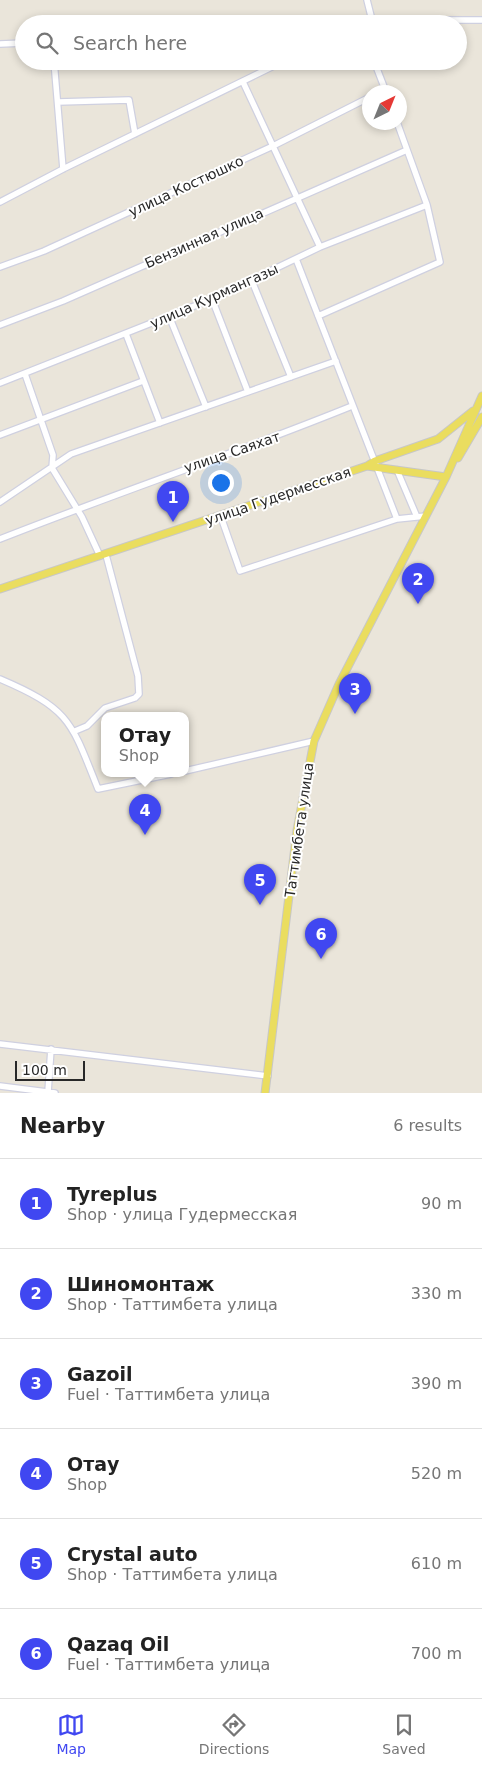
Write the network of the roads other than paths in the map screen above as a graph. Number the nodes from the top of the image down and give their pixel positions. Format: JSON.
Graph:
{"nodes":[{"id":1,"x":367,"y":0,"type":"edge"},
{"id":2,"x":371,"y":15,"type":"edge"},
{"id":3,"x":467,"y":20,"type":"edge"},
{"id":4,"x":482,"y":20,"type":"edge"},
{"id":5,"x":15,"y":43,"type":"edge"},
{"id":6,"x":0,"y":44,"type":"edge"},
{"id":7,"x":55,"y":70,"type":"edge"},
{"id":8,"x":266,"y":70,"type":"edge"},
{"id":9,"x":378,"y":70,"type":"edge"},
{"id":10,"x":243,"y":82,"type":"junction"},
{"id":11,"x":384,"y":85,"type":"edge"},
{"id":12,"x":362,"y":101,"type":"edge"},
{"id":13,"x":58,"y":102,"type":"junction"},
{"id":14,"x":400,"y":130,"type":"edge"},
{"id":15,"x":135,"y":134,"type":"junction"},
{"id":16,"x":273,"y":146,"type":"junction"},
{"id":17,"x":408,"y":150,"type":"junction"},
{"id":18,"x":63,"y":169,"type":"junction"},
{"id":19,"x":297,"y":197,"type":"junction"},
{"id":20,"x":0,"y":202,"type":"edge"},
{"id":21,"x":427,"y":205,"type":"junction"},
{"id":22,"x":320,"y":247,"type":"junction"},
{"id":23,"x":296,"y":259,"type":"junction"},
{"id":24,"x":0,"y":267,"type":"edge"},
{"id":25,"x":252,"y":281,"type":"junction"},
{"id":26,"x":212,"y":299,"type":"junction"},
{"id":27,"x":169,"y":316,"type":"junction"},
{"id":28,"x":318,"y":316,"type":"junction"},
{"id":29,"x":0,"y":326,"type":"edge"},
{"id":30,"x":126,"y":334,"type":"junction"},
{"id":31,"x":336,"y":361,"type":"junction"},
{"id":32,"x":25,"y":374,"type":"junction"},
{"id":33,"x":291,"y":377,"type":"junction"},
{"id":34,"x":143,"y":381,"type":"junction"},
{"id":35,"x":0,"y":383,"type":"edge"},
{"id":36,"x":248,"y":392,"type":"junction"},
{"id":37,"x":482,"y":396,"type":"edge"},
{"id":38,"x":352,"y":406,"type":"junction"},
{"id":39,"x":206,"y":407,"type":"junction"},
{"id":40,"x":475,"y":410,"type":"junction"},
{"id":41,"x":482,"y":417,"type":"edge"},
{"id":42,"x":41,"y":420,"type":"junction"},
{"id":43,"x":160,"y":423,"type":"junction"},
{"id":44,"x":482,"y":428,"type":"edge"},
{"id":45,"x":474,"y":432,"type":"junction"},
{"id":46,"x":0,"y":435,"type":"edge"},
{"id":47,"x":377,"y":464,"type":"junction"},
{"id":48,"x":52,"y":468,"type":"junction"},
{"id":49,"x":397,"y":470,"type":"junction"},
{"id":50,"x":446,"y":477,"type":"junction"},
{"id":51,"x":0,"y":502,"type":"edge"},
{"id":52,"x":75,"y":509,"type":"junction"},
{"id":53,"x":426,"y":516,"type":"junction"},
{"id":54,"x":221,"y":517,"type":"junction"},
{"id":55,"x":417,"y":517,"type":"junction"},
{"id":56,"x":397,"y":520,"type":"junction"},
{"id":57,"x":0,"y":539,"type":"edge"},
{"id":58,"x":103,"y":556,"type":"junction"},
{"id":59,"x":0,"y":589,"type":"edge"},
{"id":60,"x":0,"y":679,"type":"edge"},
{"id":61,"x":75,"y":731,"type":"junction"},
{"id":62,"x":314,"y":741,"type":"junction"},
{"id":63,"x":189,"y":770,"type":"edge"},
{"id":64,"x":156,"y":777,"type":"edge"},
{"id":65,"x":0,"y":1044,"type":"edge"},
{"id":66,"x":52,"y":1049,"type":"junction"},
{"id":67,"x":268,"y":1076,"type":"junction"},
{"id":68,"x":0,"y":1086,"type":"edge"},
{"id":69,"x":48,"y":1092,"type":"edge"},
{"id":70,"x":55,"y":1093,"type":"edge"},
{"id":71,"x":265,"y":1093,"type":"edge"}],
"edges":[{"from":1,"to":2,"type":"street"},
{"from":3,"to":4,"type":"street"},
{"from":5,"to":6,"type":"street"},
{"from":7,"to":13,"type":"street"},
{"from":8,"to":10,"type":"street"},
{"from":9,"to":11,"type":"street"},
{"from":10,"to":15,"type":"street"},
{"from":10,"to":16,"type":"street"},
{"from":12,"to":16,"type":"street","name":"улица Костюшко"},
{"from":13,"to":15,"type":"street"},
{"from":13,"to":18,"type":"street"},
{"from":14,"to":17,"type":"street"},
{"from":15,"to":18,"type":"street"},
{"from":16,"to":19,"type":"street"},
{"from":16,"to":24,"type":"street","name":"улица Костюшко"},
{"from":17,"to":19,"type":"street","name":"Бензинная улица"},
{"from":17,"to":21,"type":"street"},
{"from":18,"to":20,"type":"street"},
{"from":19,"to":22,"type":"street"},
{"from":19,"to":29,"type":"street","name":"Бензинная улица"},
{"from":21,"to":22,"type":"street","name":"улица Курмангазы"},
{"from":21,"to":28,"type":"street"},
{"from":22,"to":23,"type":"street","name":"улица Курмангазы"},
{"from":23,"to":25,"type":"street","name":"улица Курмангазы"},
{"from":23,"to":28,"type":"street"},
{"from":25,"to":26,"type":"street","name":"улица Курмангазы"},
{"from":25,"to":33,"type":"street"},
{"from":26,"to":27,"type":"street","name":"улица Курмангазы"},
{"from":26,"to":36,"type":"street"},
{"from":27,"to":30,"type":"street","name":"улица Курмангазы"},
{"from":27,"to":39,"type":"street"},
{"from":28,"to":31,"type":"street"},
{"from":30,"to":32,"type":"street","name":"улица Курмангазы"},
{"from":30,"to":34,"type":"street"},
{"from":31,"to":33,"type":"street"},
{"from":31,"to":38,"type":"street"},
{"from":32,"to":35,"type":"street","name":"улица Курмангазы"},
{"from":32,"to":42,"type":"street"},
{"from":33,"to":36,"type":"street"},
{"from":34,"to":42,"type":"street"},
{"from":34,"to":43,"type":"street"},
{"from":36,"to":39,"type":"street"},
{"from":37,"to":40,"type":"main road"},
{"from":38,"to":47,"type":"street"},
{"from":38,"to":52,"type":"street","name":"улица Саяхат"},
{"from":39,"to":43,"type":"street"},
{"from":40,"to":47,"type":"main road"},
{"from":40,"to":50,"type":"main road"},
{"from":41,"to":45,"type":"main road"},
{"from":42,"to":46,"type":"street"},
{"from":42,"to":48,"type":"street"},
{"from":43,"to":48,"type":"street"},
{"from":44,"to":45,"type":"main road"},
{"from":45,"to":50,"type":"main road"},
{"from":47,"to":49,"type":"main road","name":"улица Гудермесская"},
{"from":47,"to":54,"type":"main road","name":"улица Гудермесская"},
{"from":47,"to":56,"type":"street"},
{"from":48,"to":51,"type":"street"},
{"from":48,"to":52,"type":"street"},
{"from":49,"to":50,"type":"main road","name":"улица Гудермесская"},
{"from":49,"to":55,"type":"street"},
{"from":50,"to":53,"type":"main road","name":"Таттимбета улица"},
{"from":52,"to":57,"type":"street","name":"улица Саяхат"},
{"from":52,"to":58,"type":"street"},
{"from":53,"to":55,"type":"street"},
{"from":53,"to":62,"type":"main road","name":"Таттимбета улица"},
{"from":54,"to":56,"type":"street"},
{"from":54,"to":58,"type":"main road","name":"улица Гудермесская"},
{"from":55,"to":56,"type":"street"},
{"from":58,"to":59,"type":"main road","name":"улица Гудермесская"},
{"from":58,"to":61,"type":"street"},
{"from":60,"to":61,"type":"street"},
{"from":61,"to":64,"type":"street"},
{"from":62,"to":63,"type":"street"},
{"from":62,"to":67,"type":"main road","name":"Таттимбета улица"},
{"from":65,"to":66,"type":"street"},
{"from":66,"to":67,"type":"street"},
{"from":66,"to":69,"type":"street"},
{"from":67,"to":71,"type":"main road","name":"Таттимбета улица"},
{"from":68,"to":69,"type":"street"},
{"from":69,"to":70,"type":"street"}]}
